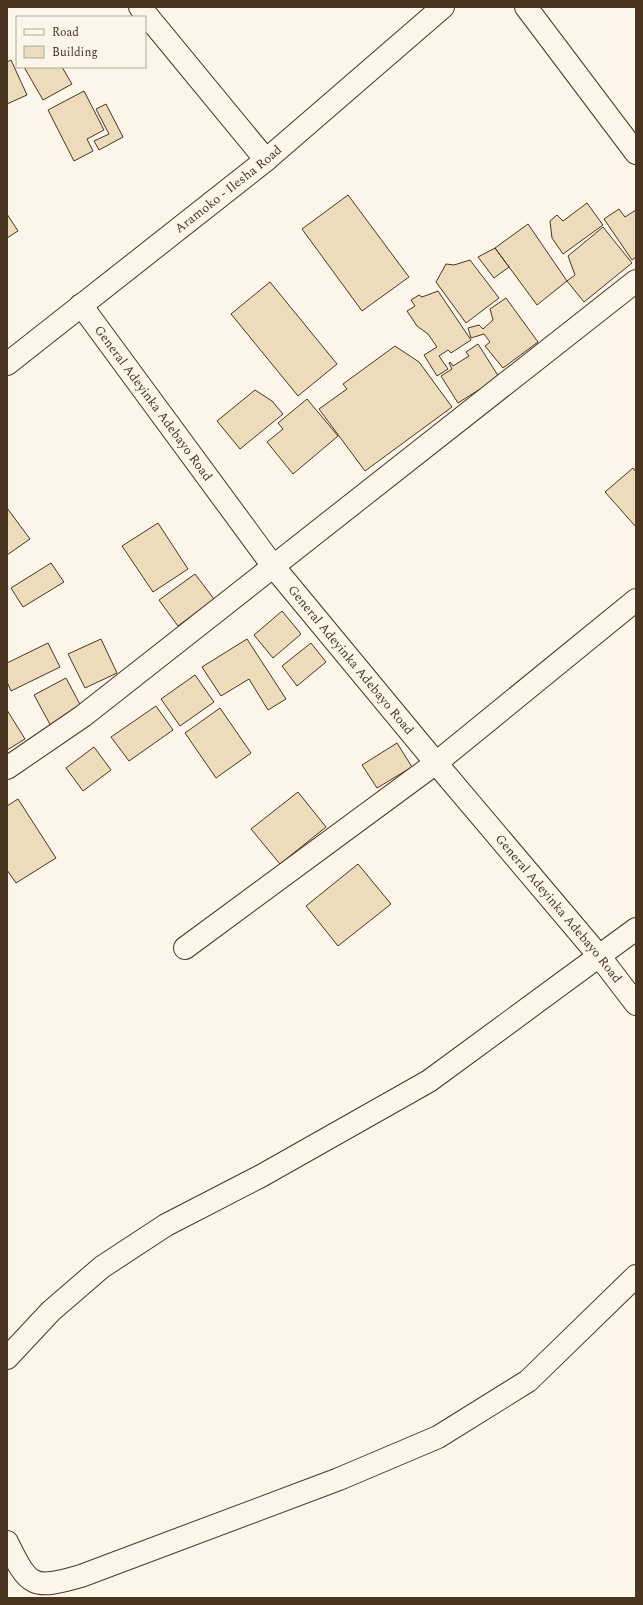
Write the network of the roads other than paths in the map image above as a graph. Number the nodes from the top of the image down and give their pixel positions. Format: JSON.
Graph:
{"nodes":[{"id":1,"x":140,"y":7,"type":"edge"},
{"id":2,"x":443,"y":7,"type":"edge"},
{"id":3,"x":526,"y":7,"type":"edge"},
{"id":4,"x":636,"y":152,"type":"edge"},
{"id":5,"x":266,"y":160,"type":"junction"},
{"id":6,"x":636,"y":281,"type":"edge"},
{"id":7,"x":81,"y":305,"type":"junction"},
{"id":8,"x":7,"y":364,"type":"edge"},
{"id":9,"x":273,"y":566,"type":"junction"},
{"id":10,"x":636,"y":600,"type":"edge"},
{"id":11,"x":436,"y":764,"type":"junction"},
{"id":12,"x":7,"y":768,"type":"edge"},
{"id":13,"x":636,"y":929,"type":"edge"},
{"id":14,"x":185,"y":948,"type":"dead end"},
{"id":15,"x":600,"y":957,"type":"junction"},
{"id":16,"x":636,"y":1004,"type":"edge"},
{"id":17,"x":636,"y":1276,"type":"edge"},
{"id":18,"x":7,"y":1358,"type":"edge"},
{"id":19,"x":7,"y":1542,"type":"edge"}],
"edges":[{"from":1,"to":5,"type":"street"},
{"from":2,"to":5,"type":"street","name":"Aramoko - Ilesha Road"},
{"from":3,"to":4,"type":"street"},
{"from":5,"to":7,"type":"street","name":"Aramoko - Ilesha Road"},
{"from":6,"to":9,"type":"street"},
{"from":7,"to":8,"type":"street","name":"Aramoko - Ilesha Road"},
{"from":7,"to":9,"type":"street","name":"General Adeyinka Adebayo Road"},
{"from":9,"to":11,"type":"street","name":"General Adeyinka Adebayo Road"},
{"from":9,"to":12,"type":"street"},
{"from":10,"to":11,"type":"street"},
{"from":11,"to":14,"type":"street"},
{"from":11,"to":15,"type":"street","name":"General Adeyinka Adebayo Road"},
{"from":13,"to":15,"type":"street"},
{"from":15,"to":16,"type":"street","name":"General Adeyinka Adebayo Road"},
{"from":15,"to":18,"type":"street"},
{"from":17,"to":19,"type":"street"}]}
